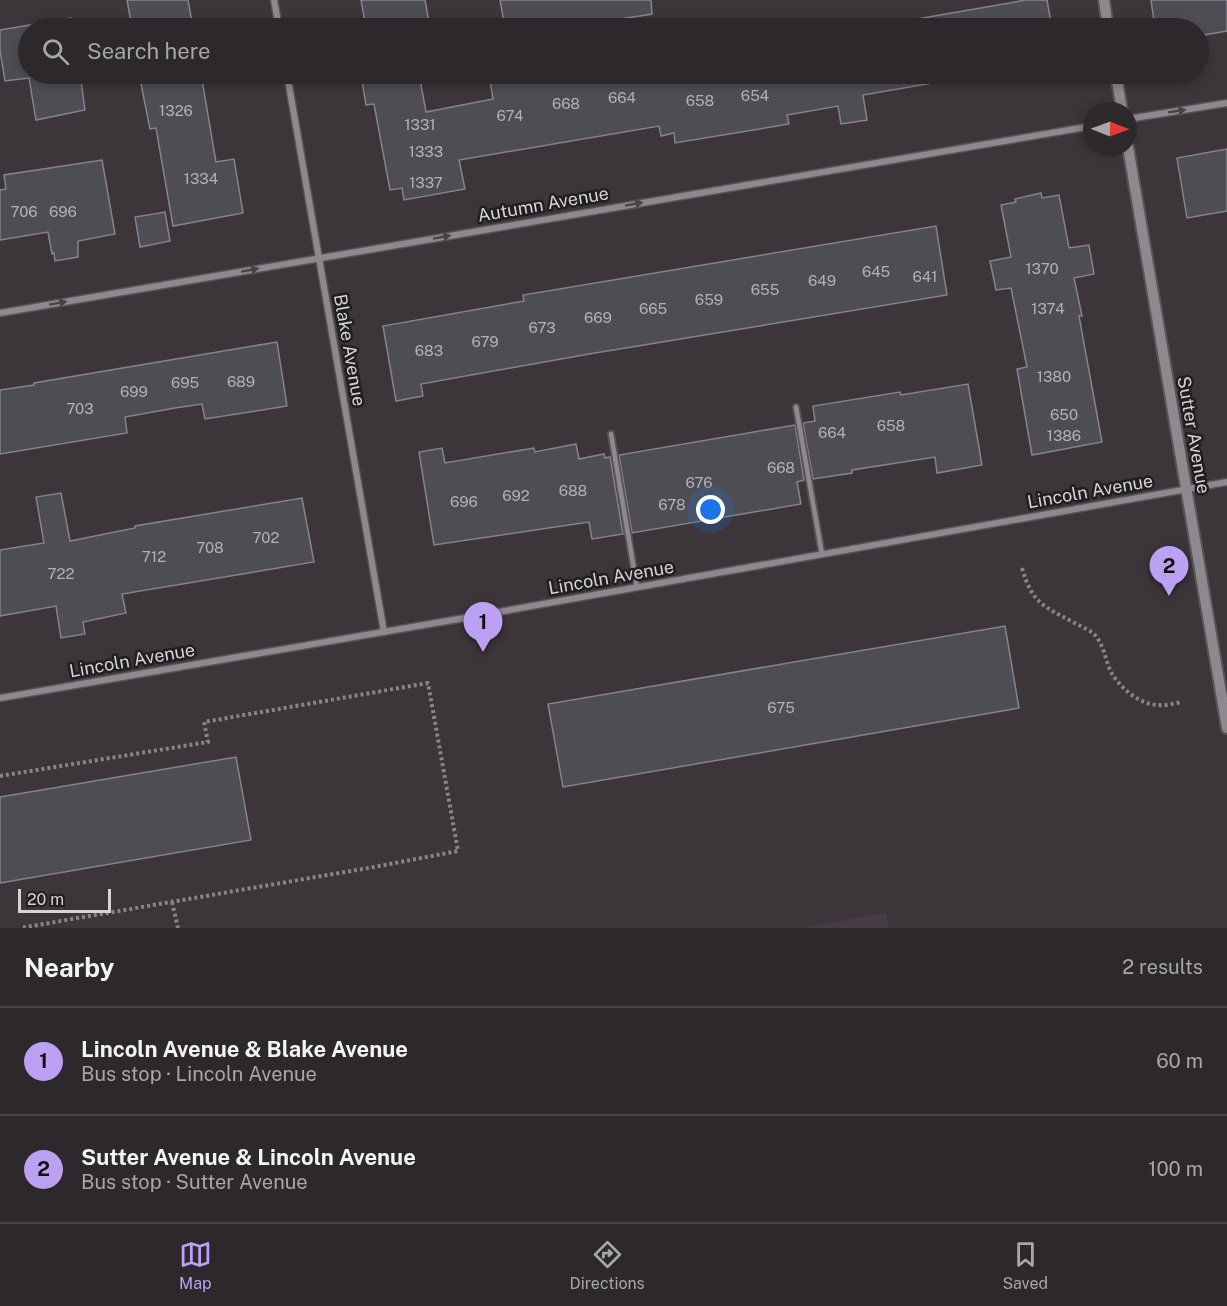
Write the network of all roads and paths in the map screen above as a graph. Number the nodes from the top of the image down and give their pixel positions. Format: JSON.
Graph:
{"nodes":[{"id":1,"x":274,"y":0,"type":"edge"},
{"id":2,"x":1104,"y":0,"type":"edge"},
{"id":3,"x":277,"y":18,"type":"edge"},
{"id":4,"x":1107,"y":18,"type":"edge"},
{"id":5,"x":289,"y":84,"type":"edge"},
{"id":6,"x":1118,"y":84,"type":"edge"},
{"id":7,"x":1121,"y":102,"type":"edge"},
{"id":8,"x":1227,"y":103,"type":"edge"},
{"id":9,"x":1137,"y":118,"type":"edge"},
{"id":10,"x":1083,"y":128,"type":"edge"},
{"id":11,"x":1130,"y":156,"type":"edge"},
{"id":12,"x":319,"y":258,"type":"junction"},
{"id":13,"x":0,"y":313,"type":"edge"},
{"id":14,"x":796,"y":406,"type":"dead end"},
{"id":15,"x":611,"y":435,"type":"dead end"},
{"id":16,"x":1227,"y":482,"type":"edge"},
{"id":17,"x":1186,"y":489,"type":"junction"},
{"id":18,"x":822,"y":554,"type":"junction"},
{"id":19,"x":1022,"y":567,"type":"dead end"},
{"id":20,"x":637,"y":587,"type":"junction"},
{"id":21,"x":384,"y":632,"type":"junction"},
{"id":22,"x":0,"y":698,"type":"edge"},
{"id":23,"x":1182,"y":702,"type":"dead end"},
{"id":24,"x":1227,"y":728,"type":"edge"},
{"id":25,"x":0,"y":776,"type":"edge"},
{"id":26,"x":172,"y":902,"type":"junction"},
{"id":27,"x":20,"y":928,"type":"edge"},
{"id":28,"x":178,"y":928,"type":"edge"}],
"edges":[{"from":1,"to":3,"type":"street"},
{"from":2,"to":4,"type":"street"},
{"from":5,"to":12,"type":"street","name":"Blake Avenue"},
{"from":6,"to":7,"type":"street"},
{"from":9,"to":8,"type":"street","one_way":true},
{"from":12,"to":10,"type":"street","name":"Autumn Avenue","one_way":true},
{"from":11,"to":17,"type":"street","name":"Sutter Avenue"},
{"from":13,"to":12,"type":"street","name":"Autumn Avenue","one_way":true},
{"from":12,"to":21,"type":"street","name":"Blake Avenue"},
{"from":14,"to":18,"type":"lane"},
{"from":15,"to":20,"type":"lane"},
{"from":16,"to":17,"type":"street","name":"Lincoln Avenue"},
{"from":17,"to":18,"type":"street","name":"Lincoln Avenue"},
{"from":17,"to":24,"type":"street","name":"Sutter Avenue"},
{"from":18,"to":20,"type":"street","name":"Lincoln Avenue"},
{"from":19,"to":23,"type":"path"},
{"from":20,"to":21,"type":"street","name":"Lincoln Avenue"},
{"from":21,"to":22,"type":"street","name":"Lincoln Avenue"},
{"from":25,"to":26,"type":"path"},
{"from":26,"to":27,"type":"path"},
{"from":26,"to":28,"type":"path"}]}
